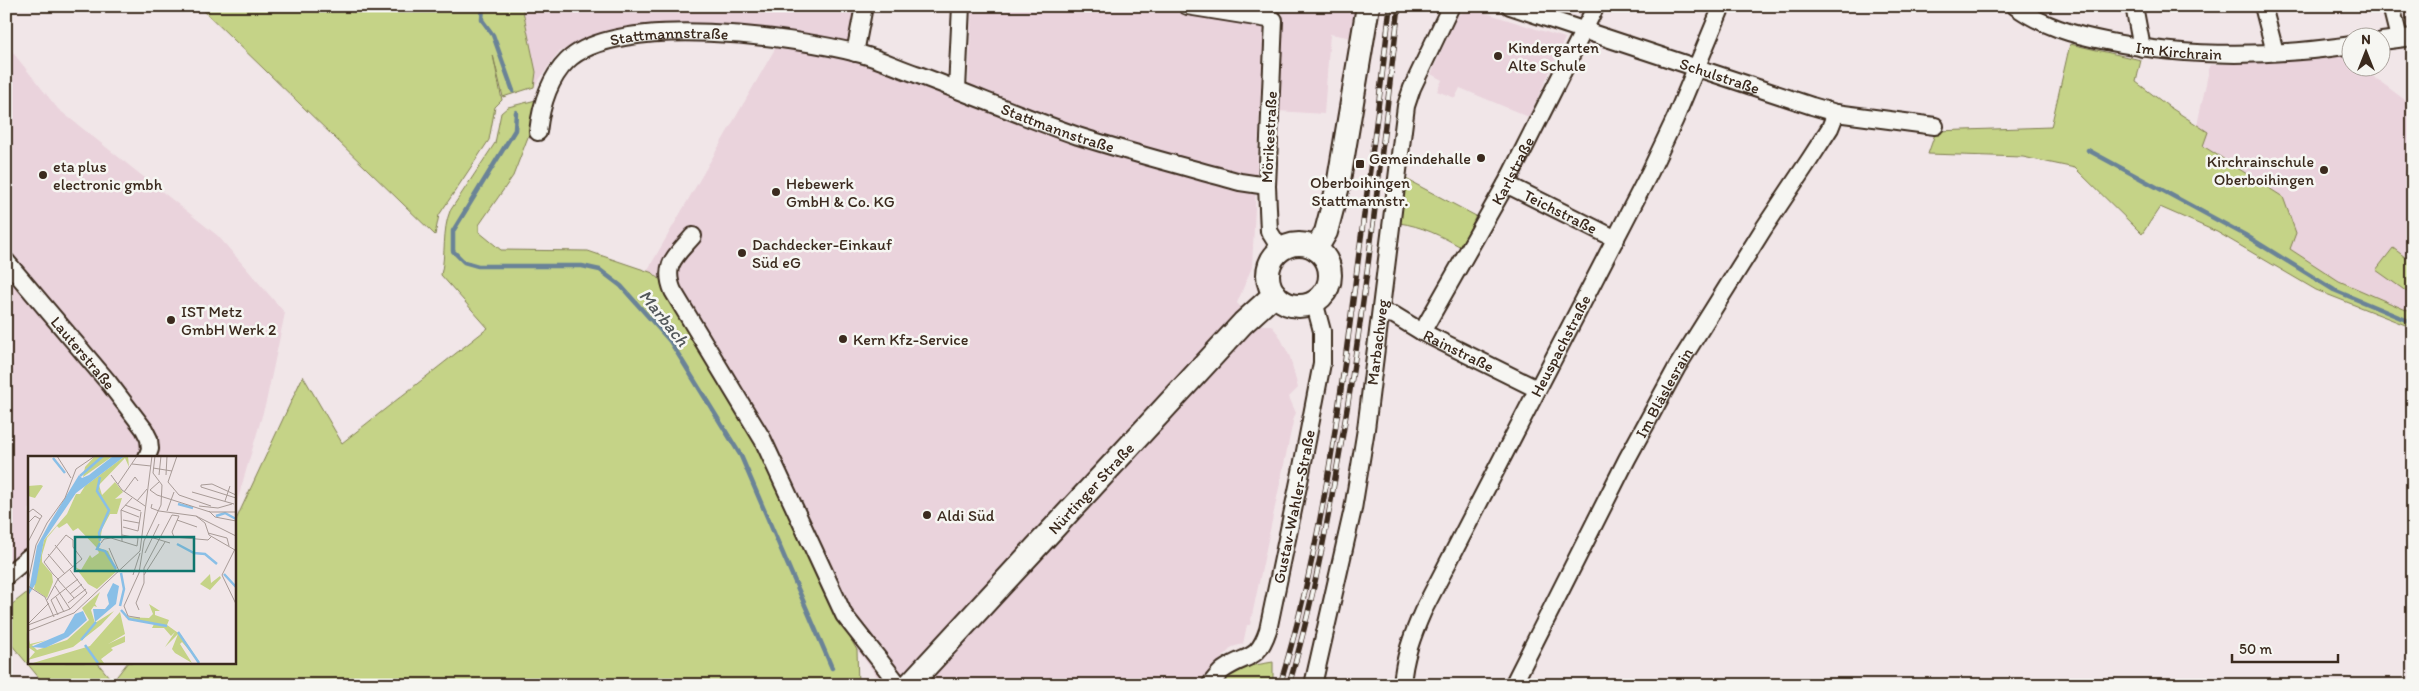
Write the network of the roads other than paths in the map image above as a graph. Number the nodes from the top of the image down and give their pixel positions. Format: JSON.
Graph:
{"nodes":[{"id":1,"x":864,"y":6,"type":"edge"},
{"id":2,"x":961,"y":6,"type":"edge"},
{"id":3,"x":1187,"y":6,"type":"edge"},
{"id":4,"x":1368,"y":6,"type":"edge"},
{"id":5,"x":1451,"y":6,"type":"edge"},
{"id":6,"x":1510,"y":6,"type":"edge"},
{"id":7,"x":1596,"y":6,"type":"edge"},
{"id":8,"x":1722,"y":6,"type":"edge"},
{"id":9,"x":2015,"y":6,"type":"edge"},
{"id":10,"x":2134,"y":6,"type":"edge"},
{"id":11,"x":2263,"y":6,"type":"edge"},
{"id":12,"x":2391,"y":6,"type":"edge"},
{"id":13,"x":1585,"y":31,"type":"junction"},
{"id":14,"x":2406,"y":38,"type":"edge"},
{"id":15,"x":2392,"y":40,"type":"edge"},
{"id":16,"x":2342,"y":46,"type":"edge"},
{"id":17,"x":2142,"y":48,"type":"junction"},
{"id":18,"x":2275,"y":52,"type":"junction"},
{"id":19,"x":855,"y":53,"type":"junction"},
{"id":20,"x":1695,"y":69,"type":"junction"},
{"id":21,"x":957,"y":89,"type":"junction"},
{"id":22,"x":1836,"y":113,"type":"junction"},
{"id":23,"x":1935,"y":126,"type":"dead end"},
{"id":24,"x":538,"y":132,"type":"dead end"},
{"id":25,"x":1506,"y":184,"type":"junction"},
{"id":26,"x":1266,"y":186,"type":"junction"},
{"id":27,"x":693,"y":236,"type":"dead end"},
{"id":28,"x":1616,"y":239,"type":"junction"},
{"id":29,"x":1316,"y":249,"type":"junction"},
{"id":30,"x":1281,"y":250,"type":"junction"},
{"id":31,"x":6,"y":261,"type":"edge"},
{"id":32,"x":1275,"y":294,"type":"junction"},
{"id":33,"x":1314,"y":301,"type":"junction"},
{"id":34,"x":1382,"y":313,"type":"junction"},
{"id":35,"x":1422,"y":332,"type":"junction"},
{"id":36,"x":1537,"y":389,"type":"junction"},
{"id":37,"x":148,"y":453,"type":"edge"},
{"id":38,"x":28,"y":558,"type":"edge"},
{"id":39,"x":6,"y":576,"type":"edge"},
{"id":40,"x":899,"y":685,"type":"edge"},
{"id":41,"x":909,"y":685,"type":"edge"},
{"id":42,"x":1210,"y":685,"type":"edge"},
{"id":43,"x":1313,"y":685,"type":"edge"},
{"id":44,"x":1402,"y":685,"type":"edge"},
{"id":45,"x":1513,"y":685,"type":"edge"}],
"edges":[{"from":1,"to":19,"type":"street"},
{"from":2,"to":21,"type":"street"},
{"from":3,"to":26,"type":"street","name":"Mörikestraße"},
{"from":4,"to":29,"type":"main road"},
{"from":5,"to":34,"type":"street","name":"Marbachweg"},
{"from":6,"to":13,"type":"street","name":"Schulstraße"},
{"from":7,"to":13,"type":"street","name":"Karlstraße"},
{"from":8,"to":20,"type":"street","name":"Heuspachstraße"},
{"from":9,"to":17,"type":"street","name":"Im Kirchrain"},
{"from":10,"to":17,"type":"street"},
{"from":11,"to":18,"type":"street"},
{"from":12,"to":14,"type":"street"},
{"from":13,"to":20,"type":"street","name":"Schulstraße"},
{"from":13,"to":25,"type":"street","name":"Karlstraße"},
{"from":14,"to":15,"type":"street"},
{"from":16,"to":18,"type":"street","name":"Im Kirchrain"},
{"from":17,"to":18,"type":"street","name":"Im Kirchrain"},
{"from":19,"to":21,"type":"street","name":"Stattmannstraße"},
{"from":19,"to":24,"type":"street","name":"Stattmannstraße"},
{"from":20,"to":22,"type":"street","name":"Schulstraße"},
{"from":20,"to":28,"type":"street","name":"Heuspachstraße"},
{"from":21,"to":26,"type":"street","name":"Stattmannstraße"},
{"from":22,"to":23,"type":"street","name":"Schulstraße"},
{"from":22,"to":45,"type":"street","name":"Im Bläslesrain"},
{"from":25,"to":28,"type":"street","name":"Teichstraße"},
{"from":25,"to":35,"type":"street","name":"Karlstraße"},
{"from":26,"to":30,"type":"street","name":"Mörikestraße"},
{"from":27,"to":40,"type":"street"},
{"from":28,"to":36,"type":"street","name":"Heuspachstraße"},
{"from":29,"to":30,"type":"main road"},
{"from":29,"to":33,"type":"main road"},
{"from":30,"to":32,"type":"main road"},
{"from":31,"to":37,"type":"street","name":"Lauterstraße"},
{"from":32,"to":33,"type":"main road"},
{"from":32,"to":41,"type":"main road","name":"Nürtinger Straße"},
{"from":33,"to":42,"type":"street","name":"Gustav-Wahler-Straße"},
{"from":34,"to":35,"type":"street","name":"Rainstraße"},
{"from":34,"to":43,"type":"street","name":"Marbachweg"},
{"from":35,"to":36,"type":"street","name":"Rainstraße"},
{"from":36,"to":44,"type":"street","name":"Heuspachstraße"},
{"from":38,"to":39,"type":"street"}]}
